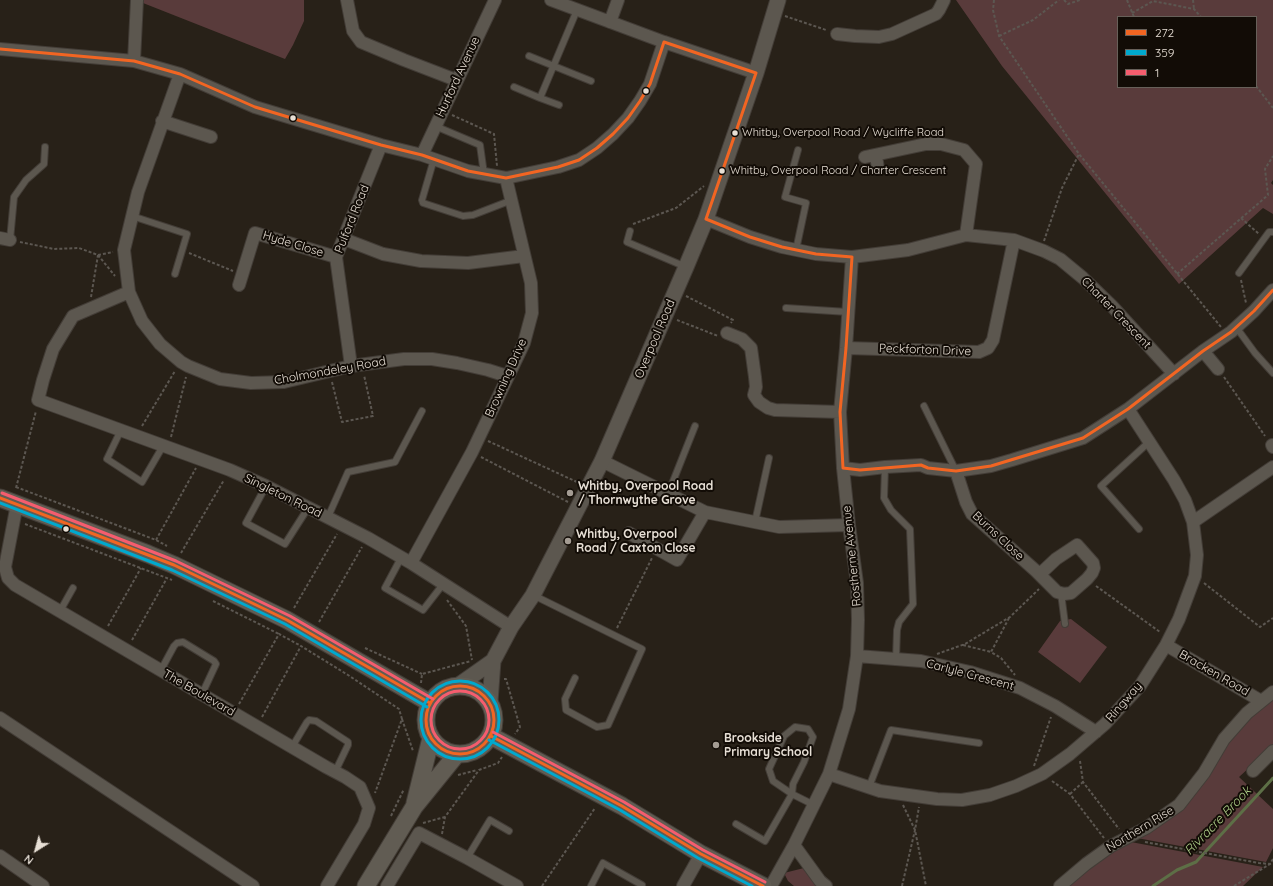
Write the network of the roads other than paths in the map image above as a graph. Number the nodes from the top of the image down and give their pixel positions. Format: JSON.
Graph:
{"nodes":[{"id":1,"x":137,"y":0,"type":"edge"},
{"id":2,"x":348,"y":0,"type":"edge"},
{"id":3,"x":495,"y":0,"type":"edge"},
{"id":4,"x":551,"y":0,"type":"edge"},
{"id":5,"x":618,"y":0,"type":"edge"},
{"id":6,"x":944,"y":0,"type":"edge"},
{"id":7,"x":776,"y":6,"type":"edge"},
{"id":8,"x":577,"y":10,"type":"junction"},
{"id":9,"x":610,"y":22,"type":"junction"},
{"id":10,"x":841,"y":38,"type":"road end"},
{"id":11,"x":664,"y":42,"type":"junction"},
{"id":12,"x":0,"y":49,"type":"edge"},
{"id":13,"x":529,"y":56,"type":"dead end"},
{"id":14,"x":134,"y":61,"type":"junction"},
{"id":15,"x":553,"y":66,"type":"junction"},
{"id":16,"x":756,"y":73,"type":"junction"},
{"id":17,"x":180,"y":74,"type":"junction"},
{"id":18,"x":456,"y":80,"type":"junction"},
{"id":19,"x":591,"y":81,"type":"dead end"},
{"id":20,"x":514,"y":87,"type":"dead end"},
{"id":21,"x":540,"y":98,"type":"junction"},
{"id":22,"x":559,"y":105,"type":"dead end"},
{"id":23,"x":162,"y":121,"type":"junction"},
{"id":24,"x":435,"y":126,"type":"junction"},
{"id":25,"x":211,"y":137,"type":"dead end"},
{"id":26,"x":381,"y":145,"type":"junction"},
{"id":27,"x":45,"y":147,"type":"dead end"},
{"id":28,"x":798,"y":150,"type":"dead end"},
{"id":29,"x":422,"y":155,"type":"junction"},
{"id":30,"x":434,"y":159,"type":"junction"},
{"id":31,"x":878,"y":169,"type":"dead end"},
{"id":32,"x":484,"y":174,"type":"junction"},
{"id":33,"x":506,"y":178,"type":"junction"},
{"id":34,"x":512,"y":200,"type":"junction"},
{"id":35,"x":132,"y":216,"type":"junction"},
{"id":36,"x":706,"y":219,"type":"junction"},
{"id":37,"x":630,"y":231,"type":"road end"},
{"id":38,"x":1273,"y":232,"type":"edge"},
{"id":39,"x":966,"y":235,"type":"junction"},
{"id":40,"x":5,"y":239,"type":"edge"},
{"id":41,"x":344,"y":239,"type":"junction"},
{"id":42,"x":1014,"y":240,"type":"junction"},
{"id":43,"x":796,"y":250,"type":"junction"},
{"id":44,"x":524,"y":256,"type":"junction"},
{"id":45,"x":336,"y":257,"type":"junction"},
{"id":46,"x":852,"y":257,"type":"junction"},
{"id":47,"x":686,"y":267,"type":"junction"},
{"id":48,"x":1239,"y":273,"type":"road end"},
{"id":49,"x":175,"y":274,"type":"dead end"},
{"id":50,"x":240,"y":279,"type":"road end"},
{"id":51,"x":1273,"y":290,"type":"edge"},
{"id":52,"x":129,"y":292,"type":"junction"},
{"id":53,"x":786,"y":308,"type":"dead end"},
{"id":54,"x":848,"y":312,"type":"junction"},
{"id":55,"x":1231,"y":331,"type":"junction"},
{"id":56,"x":727,"y":333,"type":"road end"},
{"id":57,"x":846,"y":348,"type":"junction"},
{"id":58,"x":1203,"y":350,"type":"junction"},
{"id":59,"x":356,"y":365,"type":"junction"},
{"id":60,"x":1218,"y":369,"type":"road end"},
{"id":61,"x":1273,"y":372,"type":"edge"},
{"id":62,"x":1174,"y":374,"type":"junction"},
{"id":63,"x":508,"y":376,"type":"junction"},
{"id":64,"x":924,"y":406,"type":"dead end"},
{"id":65,"x":1128,"y":409,"type":"junction"},
{"id":66,"x":422,"y":411,"type":"dead end"},
{"id":67,"x":840,"y":412,"type":"junction"},
{"id":68,"x":696,"y":426,"type":"dead end"},
{"id":69,"x":121,"y":430,"type":"junction"},
{"id":70,"x":1149,"y":442,"type":"junction"},
{"id":71,"x":166,"y":447,"type":"junction"},
{"id":72,"x":769,"y":458,"type":"dead end"},
{"id":73,"x":602,"y":461,"type":"junction"},
{"id":74,"x":885,"y":467,"type":"junction"},
{"id":75,"x":1273,"y":467,"type":"edge"},
{"id":76,"x":843,"y":468,"type":"junction"},
{"id":77,"x":956,"y":471,"type":"junction"},
{"id":78,"x":266,"y":486,"type":"junction"},
{"id":79,"x":668,"y":494,"type":"junction"},
{"id":80,"x":11,"y":507,"type":"edge"},
{"id":81,"x":308,"y":508,"type":"junction"},
{"id":82,"x":705,"y":512,"type":"junction"},
{"id":83,"x":328,"y":517,"type":"junction"},
{"id":84,"x":755,"y":522,"type":"junction"},
{"id":85,"x":1193,"y":522,"type":"junction"},
{"id":86,"x":849,"y":525,"type":"junction"},
{"id":87,"x":1139,"y":529,"type":"dead end"},
{"id":88,"x":629,"y":533,"type":"dead end"},
{"id":89,"x":406,"y":560,"type":"junction"},
{"id":90,"x":1043,"y":578,"type":"junction"},
{"id":91,"x":442,"y":587,"type":"junction"},
{"id":92,"x":73,"y":588,"type":"dead end"},
{"id":93,"x":1061,"y":593,"type":"junction"},
{"id":94,"x":533,"y":595,"type":"junction"},
{"id":95,"x":60,"y":611,"type":"junction"},
{"id":96,"x":1065,"y":624,"type":"dead end"},
{"id":97,"x":510,"y":627,"type":"junction"},
{"id":98,"x":1168,"y":642,"type":"junction"},
{"id":99,"x":857,"y":656,"type":"junction"},
{"id":100,"x":896,"y":659,"type":"junction"},
{"id":101,"x":493,"y":661,"type":"junction"},
{"id":102,"x":160,"y":670,"type":"junction"},
{"id":103,"x":575,"y":678,"type":"dead end"},
{"id":104,"x":459,"y":685,"type":"junction"},
{"id":105,"x":1273,"y":692,"type":"edge"},
{"id":106,"x":202,"y":694,"type":"junction"},
{"id":107,"x":425,"y":700,"type":"junction"},
{"id":108,"x":1261,"y":701,"type":"junction"},
{"id":109,"x":490,"y":702,"type":"junction"},
{"id":110,"x":0,"y":718,"type":"edge"},
{"id":111,"x":1096,"y":732,"type":"junction"},
{"id":112,"x":491,"y":736,"type":"junction"},
{"id":113,"x":431,"y":738,"type":"junction"},
{"id":114,"x":979,"y":743,"type":"dead end"},
{"id":115,"x":292,"y":747,"type":"junction"},
{"id":116,"x":1273,"y":751,"type":"edge"},
{"id":117,"x":457,"y":754,"type":"junction"},
{"id":118,"x":1253,"y":771,"type":"dead end"},
{"id":119,"x":335,"y":772,"type":"junction"},
{"id":120,"x":829,"y":774,"type":"junction"},
{"id":121,"x":869,"y":787,"type":"junction"},
{"id":122,"x":792,"y":794,"type":"junction"},
{"id":123,"x":814,"y":805,"type":"junction"},
{"id":124,"x":414,"y":807,"type":"junction"},
{"id":125,"x":736,"y":824,"type":"dead end"},
{"id":126,"x":509,"y":830,"type":"dead end"},
{"id":127,"x":794,"y":845,"type":"junction"},
{"id":128,"x":701,"y":854,"type":"junction"},
{"id":129,"x":0,"y":856,"type":"edge"},
{"id":130,"x":467,"y":858,"type":"junction"},
{"id":131,"x":43,"y":886,"type":"edge"},
{"id":132,"x":253,"y":886,"type":"edge"},
{"id":133,"x":327,"y":886,"type":"edge"},
{"id":134,"x":366,"y":886,"type":"edge"},
{"id":135,"x":387,"y":886,"type":"edge"},
{"id":136,"x":516,"y":886,"type":"edge"},
{"id":137,"x":591,"y":886,"type":"edge"},
{"id":138,"x":641,"y":886,"type":"edge"},
{"id":139,"x":683,"y":886,"type":"edge"},
{"id":140,"x":763,"y":886,"type":"edge"},
{"id":141,"x":771,"y":886,"type":"edge"},
{"id":142,"x":826,"y":886,"type":"edge"},
{"id":143,"x":1060,"y":886,"type":"edge"}],
"edges":[{"from":1,"to":14,"type":"street"},
{"from":2,"to":18,"type":"street"},
{"from":3,"to":18,"type":"street","name":"Hurford Avenue"},
{"from":4,"to":8,"type":"street"},
{"from":5,"to":9,"type":"street"},
{"from":6,"to":10,"type":"street"},
{"from":7,"to":16,"type":"street","name":"Overpool Road"},
{"from":8,"to":9,"type":"street"},
{"from":8,"to":15,"type":"lane"},
{"from":9,"to":11,"type":"street"},
{"from":11,"to":16,"type":"street"},
{"from":11,"to":33,"type":"street"},
{"from":12,"to":14,"type":"street"},
{"from":13,"to":15,"type":"lane"},
{"from":14,"to":17,"type":"street"},
{"from":15,"to":19,"type":"lane"},
{"from":15,"to":21,"type":"lane"},
{"from":16,"to":36,"type":"street","name":"Overpool Road"},
{"from":17,"to":23,"type":"street","name":"Cholmondeley Road"},
{"from":17,"to":26,"type":"street"},
{"from":18,"to":24,"type":"street","name":"Hurford Avenue"},
{"from":20,"to":21,"type":"lane"},
{"from":21,"to":22,"type":"lane"},
{"from":23,"to":25,"type":"street"},
{"from":23,"to":35,"type":"street","name":"Cholmondeley Road"},
{"from":24,"to":29,"type":"street","name":"Hurford Avenue"},
{"from":24,"to":32,"type":"lane"},
{"from":26,"to":29,"type":"street"},
{"from":26,"to":41,"type":"street","name":"Pulford Road"},
{"from":27,"to":40,"type":"lane"},
{"from":28,"to":43,"type":"lane"},
{"from":29,"to":30,"type":"street"},
{"from":30,"to":32,"type":"street"},
{"from":30,"to":34,"type":"lane"},
{"from":31,"to":39,"type":"street"},
{"from":32,"to":33,"type":"street"},
{"from":33,"to":34,"type":"street","name":"Browning Drive"},
{"from":34,"to":44,"type":"street","name":"Browning Drive"},
{"from":35,"to":49,"type":"lane"},
{"from":35,"to":52,"type":"street","name":"Cholmondeley Road"},
{"from":36,"to":43,"type":"street","name":"Charter Crescent"},
{"from":36,"to":47,"type":"street","name":"Overpool Road"},
{"from":37,"to":47,"type":"lane"},
{"from":38,"to":48,"type":"lane"},
{"from":39,"to":42,"type":"street","name":"Charter Crescent"},
{"from":39,"to":46,"type":"street","name":"Charter Crescent"},
{"from":41,"to":44,"type":"street"},
{"from":41,"to":45,"type":"street","name":"Pulford Road"},
{"from":42,"to":57,"type":"street","name":"Peckforton Drive"},
{"from":42,"to":62,"type":"street","name":"Charter Crescent"},
{"from":43,"to":46,"type":"street","name":"Charter Crescent"},
{"from":44,"to":63,"type":"street","name":"Browning Drive"},
{"from":45,"to":50,"type":"street","name":"Hyde Close"},
{"from":45,"to":59,"type":"street","name":"Pulford Road"},
{"from":46,"to":54,"type":"street","name":"Rostherne Avenue"},
{"from":47,"to":73,"type":"street","name":"Overpool Road"},
{"from":51,"to":55,"type":"street"},
{"from":52,"to":59,"type":"street","name":"Cholmondeley Road"},
{"from":52,"to":69,"type":"street","name":"Singleton Road"},
{"from":53,"to":54,"type":"lane"},
{"from":54,"to":57,"type":"street","name":"Rostherne Avenue"},
{"from":55,"to":58,"type":"street"},
{"from":55,"to":61,"type":"lane"},
{"from":56,"to":67,"type":"street"},
{"from":57,"to":67,"type":"street","name":"Rostherne Avenue"},
{"from":58,"to":60,"type":"street"},
{"from":58,"to":62,"type":"street"},
{"from":59,"to":63,"type":"street","name":"Cholmondeley Road"},
{"from":62,"to":65,"type":"street"},
{"from":63,"to":89,"type":"street","name":"Browning Drive"},
{"from":64,"to":77,"type":"lane"},
{"from":65,"to":70,"type":"street","name":"Ringway"},
{"from":65,"to":77,"type":"street"},
{"from":66,"to":83,"type":"lane"},
{"from":67,"to":76,"type":"street","name":"Rostherne Avenue"},
{"from":68,"to":79,"type":"lane"},
{"from":69,"to":71,"type":"street","name":"Singleton Road"},
{"from":69,"to":71,"type":"lane"},
{"from":70,"to":85,"type":"street","name":"Ringway"},
{"from":70,"to":87,"type":"lane"},
{"from":71,"to":78,"type":"street","name":"Singleton Road"},
{"from":72,"to":84,"type":"lane"},
{"from":73,"to":79,"type":"street"},
{"from":73,"to":94,"type":"street","name":"Overpool Road"},
{"from":74,"to":76,"type":"street"},
{"from":74,"to":77,"type":"street"},
{"from":74,"to":100,"type":"lane"},
{"from":75,"to":85,"type":"street"},
{"from":76,"to":86,"type":"street","name":"Rostherne Avenue"},
{"from":77,"to":90,"type":"street","name":"Burns Close"},
{"from":78,"to":81,"type":"street","name":"Singleton Road"},
{"from":78,"to":81,"type":"lane"},
{"from":79,"to":82,"type":"street"},
{"from":80,"to":95,"type":"street","name":"The Boulevard"},
{"from":80,"to":107,"type":"main road"},
{"from":81,"to":83,"type":"street","name":"Singleton Road"},
{"from":82,"to":84,"type":"street"},
{"from":82,"to":88,"type":"street"},
{"from":83,"to":89,"type":"street","name":"Singleton Road"},
{"from":84,"to":86,"type":"street"},
{"from":85,"to":98,"type":"street","name":"Ringway"},
{"from":86,"to":99,"type":"street","name":"Rostherne Avenue"},
{"from":89,"to":91,"type":"street","name":"Singleton Road"},
{"from":89,"to":91,"type":"lane"},
{"from":90,"to":93,"type":"street","name":"Burns Close"},
{"from":90,"to":93,"type":"street"},
{"from":91,"to":97,"type":"street","name":"Singleton Road"},
{"from":92,"to":95,"type":"lane"},
{"from":93,"to":96,"type":"lane"},
{"from":94,"to":97,"type":"street","name":"Overpool Road"},
{"from":94,"to":103,"type":"lane"},
{"from":95,"to":102,"type":"street","name":"The Boulevard"},
{"from":97,"to":101,"type":"street","name":"Overpool Road"},
{"from":98,"to":108,"type":"street","name":"Bracken Road"},
{"from":98,"to":111,"type":"street","name":"Ringway"},
{"from":99,"to":100,"type":"street","name":"Carlyle Crescent"},
{"from":99,"to":120,"type":"street","name":"Rostherne Avenue"},
{"from":100,"to":111,"type":"street","name":"Carlyle Crescent"},
{"from":101,"to":104,"type":"street","name":"Overpool Road"},
{"from":101,"to":109,"type":"street","name":"Overpool Road"},
{"from":102,"to":106,"type":"street","name":"The Boulevard"},
{"from":102,"to":106,"type":"lane"},
{"from":104,"to":107,"type":"main road"},
{"from":104,"to":109,"type":"main road"},
{"from":105,"to":108,"type":"street","name":"Northern Rise"},
{"from":106,"to":115,"type":"street","name":"The Boulevard"},
{"from":107,"to":113,"type":"main road"},
{"from":108,"to":143,"type":"street","name":"Northern Rise"},
{"from":109,"to":112,"type":"main road"},
{"from":110,"to":132,"type":"street"},
{"from":111,"to":121,"type":"street","name":"Ringway"},
{"from":112,"to":117,"type":"main road"},
{"from":112,"to":128,"type":"main road"},
{"from":113,"to":117,"type":"main road"},
{"from":113,"to":124,"type":"main road"},
{"from":114,"to":121,"type":"lane"},
{"from":115,"to":119,"type":"street","name":"The Boulevard"},
{"from":115,"to":119,"type":"lane"},
{"from":116,"to":118,"type":"street"},
{"from":117,"to":124,"type":"main road"},
{"from":119,"to":133,"type":"street","name":"The Boulevard"},
{"from":120,"to":121,"type":"street","name":"Ringway"},
{"from":120,"to":123,"type":"street","name":"Rostherne Avenue"},
{"from":122,"to":122,"type":"lane"},
{"from":122,"to":123,"type":"lane"},
{"from":122,"to":125,"type":"lane"},
{"from":123,"to":127,"type":"street","name":"Rostherne Avenue"},
{"from":124,"to":134,"type":"main road"},
{"from":126,"to":130,"type":"lane"},
{"from":127,"to":141,"type":"street","name":"Rostherne Avenue"},
{"from":127,"to":142,"type":"street"},
{"from":128,"to":139,"type":"street"},
{"from":128,"to":140,"type":"main road"},
{"from":129,"to":131,"type":"street"},
{"from":130,"to":135,"type":"street"},
{"from":130,"to":136,"type":"street"},
{"from":137,"to":138,"type":"lane"}]}
